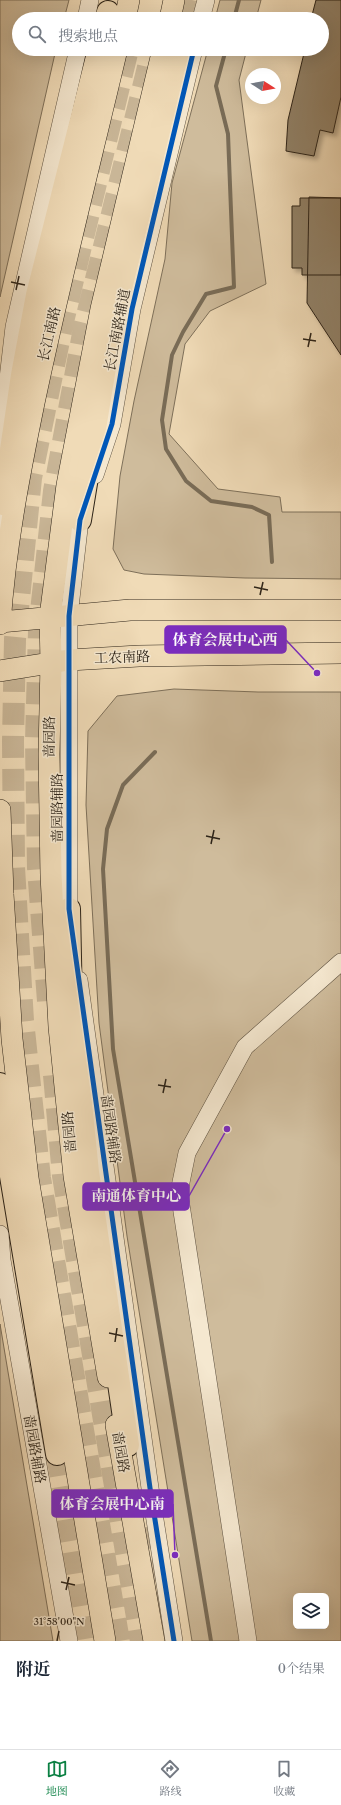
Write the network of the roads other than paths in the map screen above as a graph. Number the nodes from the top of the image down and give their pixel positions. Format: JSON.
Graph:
{"nodes":[{"id":1,"x":90,"y":0,"type":"edge"},
{"id":2,"x":129,"y":0,"type":"edge"},
{"id":3,"x":174,"y":0,"type":"edge"},
{"id":4,"x":206,"y":0,"type":"edge"},
{"id":5,"x":87,"y":12,"type":"edge"},
{"id":6,"x":118,"y":12,"type":"edge"},
{"id":7,"x":171,"y":12,"type":"edge"},
{"id":8,"x":203,"y":12,"type":"edge"},
{"id":9,"x":76,"y":56,"type":"edge"},
{"id":10,"x":97,"y":56,"type":"edge"},
{"id":11,"x":115,"y":56,"type":"edge"},
{"id":12,"x":161,"y":56,"type":"edge"},
{"id":13,"x":178,"y":56,"type":"edge"},
{"id":14,"x":192,"y":56,"type":"edge"},
{"id":15,"x":3,"y":504,"type":"junction"},
{"id":16,"x":80,"y":520,"type":"junction"},
{"id":17,"x":0,"y":526,"type":"edge"},
{"id":18,"x":341,"y":610,"type":"edge"},
{"id":19,"x":59,"y":617,"type":"junction"},
{"id":20,"x":0,"y":623,"type":"edge"},
{"id":21,"x":341,"y":653,"type":"edge"},
{"id":22,"x":60,"y":661,"type":"junction"},
{"id":23,"x":0,"y":671,"type":"edge"},
{"id":24,"x":0,"y":810,"type":"edge"},
{"id":25,"x":69,"y":910,"type":"junction"},
{"id":26,"x":341,"y":962,"type":"edge"},
{"id":27,"x":0,"y":1084,"type":"edge"},
{"id":28,"x":0,"y":1234,"type":"edge"},
{"id":29,"x":128,"y":1445,"type":"dead end"},
{"id":30,"x":56,"y":1454,"type":"tunnel mouth"},
{"id":31,"x":69,"y":1641,"type":"edge"},
{"id":32,"x":105,"y":1641,"type":"edge"},
{"id":33,"x":154,"y":1641,"type":"edge"},
{"id":34,"x":174,"y":1641,"type":"edge"},
{"id":35,"x":248,"y":1641,"type":"edge"}],
"edges":[{"from":1,"to":5,"type":"street"},
{"from":2,"to":6,"type":"main road"},
{"from":3,"to":7,"type":"main road"},
{"from":4,"to":8,"type":"street"},
{"from":9,"to":15,"type":"street"},
{"from":10,"to":15,"type":"highway"},
{"from":11,"to":20,"type":"main road","name":"长江南路"},
{"from":12,"to":19,"type":"main road"},
{"from":13,"to":16,"type":"highway"},
{"from":14,"to":16,"type":"street","name":"长江南路辅道"},
{"from":15,"to":17,"type":"street"},
{"from":16,"to":19,"type":"street","name":"长江南路辅道"},
{"from":18,"to":19,"type":"main road"},
{"from":19,"to":20,"type":"main road"},
{"from":19,"to":22,"type":"main road","name":"啬园路"},
{"from":21,"to":22,"type":"main road","name":"工农南路"},
{"from":22,"to":23,"type":"main road","name":"工农南路"},
{"from":22,"to":25,"type":"street","name":"啬园路辅路"},
{"from":22,"to":33,"type":"main road","name":"啬园路"},
{"from":24,"to":32,"type":"main road"},
{"from":25,"to":29,"type":"highway"},
{"from":25,"to":34,"type":"street","name":"啬园路辅路"},
{"from":26,"to":35,"type":"street"},
{"from":27,"to":30,"type":"highway"},
{"from":28,"to":31,"type":"street","name":"啬园路辅路"}]}
